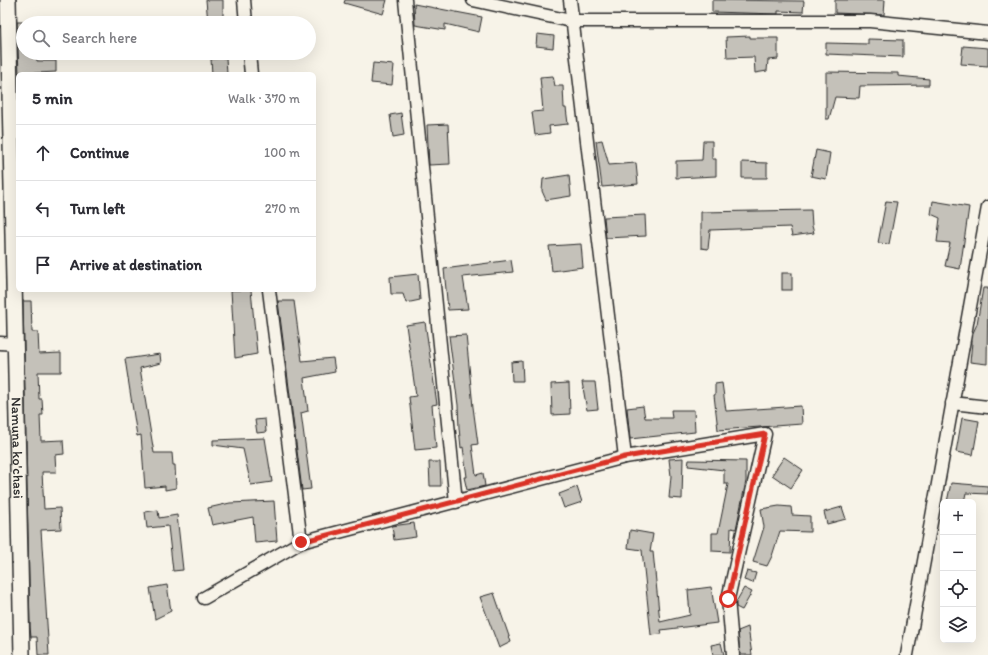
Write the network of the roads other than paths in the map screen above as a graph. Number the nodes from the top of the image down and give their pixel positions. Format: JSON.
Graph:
{"nodes":[{"id":1,"x":8,"y":0,"type":"edge"},
{"id":2,"x":244,"y":0,"type":"edge"},
{"id":3,"x":404,"y":0,"type":"edge"},
{"id":4,"x":473,"y":0,"type":"edge"},
{"id":5,"x":570,"y":0,"type":"edge"},
{"id":6,"x":245,"y":16,"type":"edge"},
{"id":7,"x":571,"y":21,"type":"junction"},
{"id":8,"x":988,"y":33,"type":"edge"},
{"id":9,"x":249,"y":60,"type":"edge"},
{"id":10,"x":250,"y":72,"type":"edge"},
{"id":11,"x":988,"y":207,"type":"edge"},
{"id":12,"x":269,"y":292,"type":"edge"},
{"id":13,"x":0,"y":343,"type":"edge"},
{"id":14,"x":16,"y":344,"type":"junction"},
{"id":15,"x":952,"y":403,"type":"junction"},
{"id":16,"x":988,"y":407,"type":"edge"},
{"id":17,"x":625,"y":457,"type":"junction"},
{"id":18,"x":456,"y":502,"type":"junction"},
{"id":19,"x":301,"y":542,"type":"junction"},
{"id":20,"x":204,"y":598,"type":"dead end"},
{"id":21,"x":22,"y":655,"type":"edge"},
{"id":22,"x":733,"y":655,"type":"edge"},
{"id":23,"x":907,"y":655,"type":"edge"}],
"edges":[{"from":1,"to":14,"type":"main road","name":"Namuna ko'chasi"},
{"from":2,"to":6,"type":"street"},
{"from":3,"to":18,"type":"street"},
{"from":4,"to":7,"type":"street"},
{"from":5,"to":7,"type":"street"},
{"from":7,"to":8,"type":"street"},
{"from":7,"to":17,"type":"street"},
{"from":9,"to":10,"type":"street"},
{"from":11,"to":15,"type":"street"},
{"from":12,"to":19,"type":"street"},
{"from":13,"to":14,"type":"street"},
{"from":14,"to":21,"type":"main road","name":"Namuna ko'chasi"},
{"from":15,"to":16,"type":"street"},
{"from":15,"to":23,"type":"street"},
{"from":17,"to":18,"type":"street"},
{"from":17,"to":22,"type":"street"},
{"from":18,"to":19,"type":"street"},
{"from":19,"to":20,"type":"street"}]}
